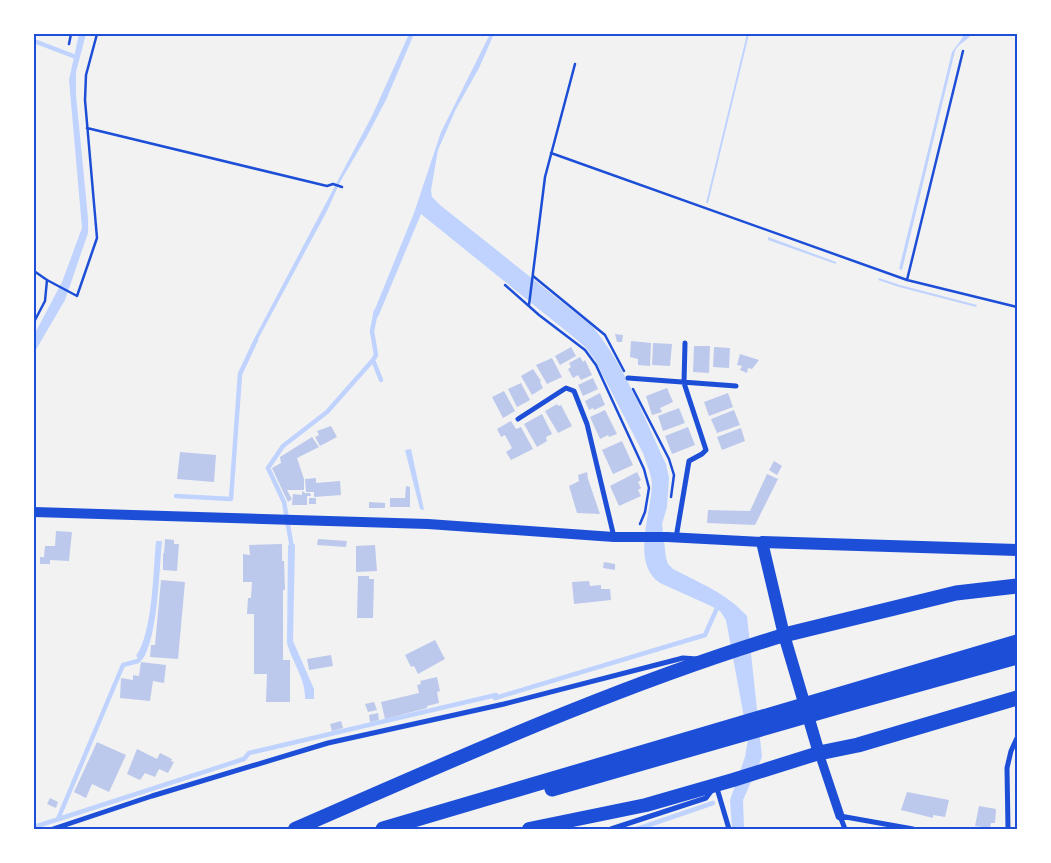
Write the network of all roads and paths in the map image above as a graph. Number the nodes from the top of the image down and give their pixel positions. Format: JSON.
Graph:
{"nodes":[{"id":1,"x":72,"y":34,"type":"edge"},
{"id":2,"x":97,"y":34,"type":"edge"},
{"id":3,"x":69,"y":44,"type":"dead end"},
{"id":4,"x":963,"y":51,"type":"dead end"},
{"id":5,"x":574,"y":64,"type":"dead end"},
{"id":6,"x":87,"y":128,"type":"junction"},
{"id":7,"x":551,"y":153,"type":"junction"},
{"id":8,"x":342,"y":187,"type":"dead end"},
{"id":9,"x":34,"y":271,"type":"edge"},
{"id":10,"x":533,"y":276,"type":"junction"},
{"id":11,"x":46,"y":280,"type":"junction"},
{"id":12,"x":907,"y":280,"type":"junction"},
{"id":13,"x":505,"y":285,"type":"dead end"},
{"id":14,"x":529,"y":306,"type":"junction"},
{"id":15,"x":1017,"y":307,"type":"edge"},
{"id":16,"x":34,"y":322,"type":"edge"},
{"id":17,"x":685,"y":343,"type":"dead end"},
{"id":18,"x":628,"y":378,"type":"junction"},
{"id":19,"x":684,"y":383,"type":"junction"},
{"id":20,"x":736,"y":386,"type":"dead end"},
{"id":21,"x":518,"y":418,"type":"dead end"},
{"id":22,"x":671,"y":500,"type":"dead end"},
{"id":23,"x":34,"y":512,"type":"edge"},
{"id":24,"x":636,"y":536,"type":"junction"},
{"id":25,"x":614,"y":537,"type":"junction"},
{"id":26,"x":676,"y":538,"type":"junction"},
{"id":27,"x":762,"y":542,"type":"junction"},
{"id":28,"x":1017,"y":550,"type":"edge"},
{"id":29,"x":1017,"y":586,"type":"edge"},
{"id":30,"x":784,"y":634,"type":"junction"},
{"id":31,"x":1017,"y":642,"type":"edge"},
{"id":32,"x":1017,"y":657,"type":"edge"},
{"id":33,"x":708,"y":660,"type":"junction"},
{"id":34,"x":1017,"y":698,"type":"edge"},
{"id":35,"x":839,"y":701,"type":"junction"},
{"id":36,"x":733,"y":731,"type":"junction"},
{"id":37,"x":1017,"y":738,"type":"edge"},
{"id":38,"x":819,"y":754,"type":"junction"},
{"id":39,"x":716,"y":785,"type":"junction"},
{"id":40,"x":840,"y":816,"type":"junction"},
{"id":41,"x":53,"y":829,"type":"edge"},
{"id":42,"x":295,"y":829,"type":"edge"},
{"id":43,"x":383,"y":829,"type":"edge"},
{"id":44,"x":416,"y":829,"type":"edge"},
{"id":45,"x":529,"y":829,"type":"edge"},
{"id":46,"x":611,"y":829,"type":"edge"},
{"id":47,"x":729,"y":829,"type":"edge"},
{"id":48,"x":845,"y":829,"type":"edge"},
{"id":49,"x":913,"y":829,"type":"edge"},
{"id":50,"x":1008,"y":829,"type":"edge"}],
"edges":[{"from":1,"to":3,"type":"path"},
{"from":2,"to":6,"type":"path"},
{"from":4,"to":12,"type":"path"},
{"from":5,"to":7,"type":"path"},
{"from":6,"to":8,"type":"path"},
{"from":6,"to":11,"type":"path"},
{"from":7,"to":10,"type":"path"},
{"from":7,"to":12,"type":"path"},
{"from":9,"to":11,"type":"path"},
{"from":10,"to":14,"type":"path"},
{"from":10,"to":18,"type":"path"},
{"from":11,"to":16,"type":"path"},
{"from":12,"to":15,"type":"path"},
{"from":13,"to":14,"type":"path"},
{"from":14,"to":24,"type":"path"},
{"from":17,"to":19,"type":"street"},
{"from":18,"to":19,"type":"street"},
{"from":18,"to":22,"type":"path"},
{"from":19,"to":20,"type":"street"},
{"from":19,"to":26,"type":"street"},
{"from":21,"to":25,"type":"street"},
{"from":23,"to":25,"type":"main road"},
{"from":24,"to":25,"type":"main road"},
{"from":24,"to":26,"type":"main road"},
{"from":26,"to":27,"type":"main road"},
{"from":27,"to":28,"type":"main road"},
{"from":27,"to":30,"type":"main road"},
{"from":29,"to":30,"type":"highway"},
{"from":30,"to":33,"type":"highway"},
{"from":30,"to":38,"type":"main road"},
{"from":31,"to":35,"type":"highway"},
{"from":32,"to":35,"type":"highway"},
{"from":33,"to":41,"type":"street"},
{"from":33,"to":42,"type":"highway"},
{"from":34,"to":38,"type":"highway"},
{"from":35,"to":36,"type":"highway"},
{"from":36,"to":43,"type":"highway"},
{"from":36,"to":44,"type":"highway"},
{"from":37,"to":50,"type":"street"},
{"from":38,"to":39,"type":"highway"},
{"from":38,"to":40,"type":"street"},
{"from":39,"to":45,"type":"highway"},
{"from":39,"to":46,"type":"street"},
{"from":39,"to":47,"type":"street"},
{"from":40,"to":48,"type":"street"},
{"from":40,"to":49,"type":"street"}]}
